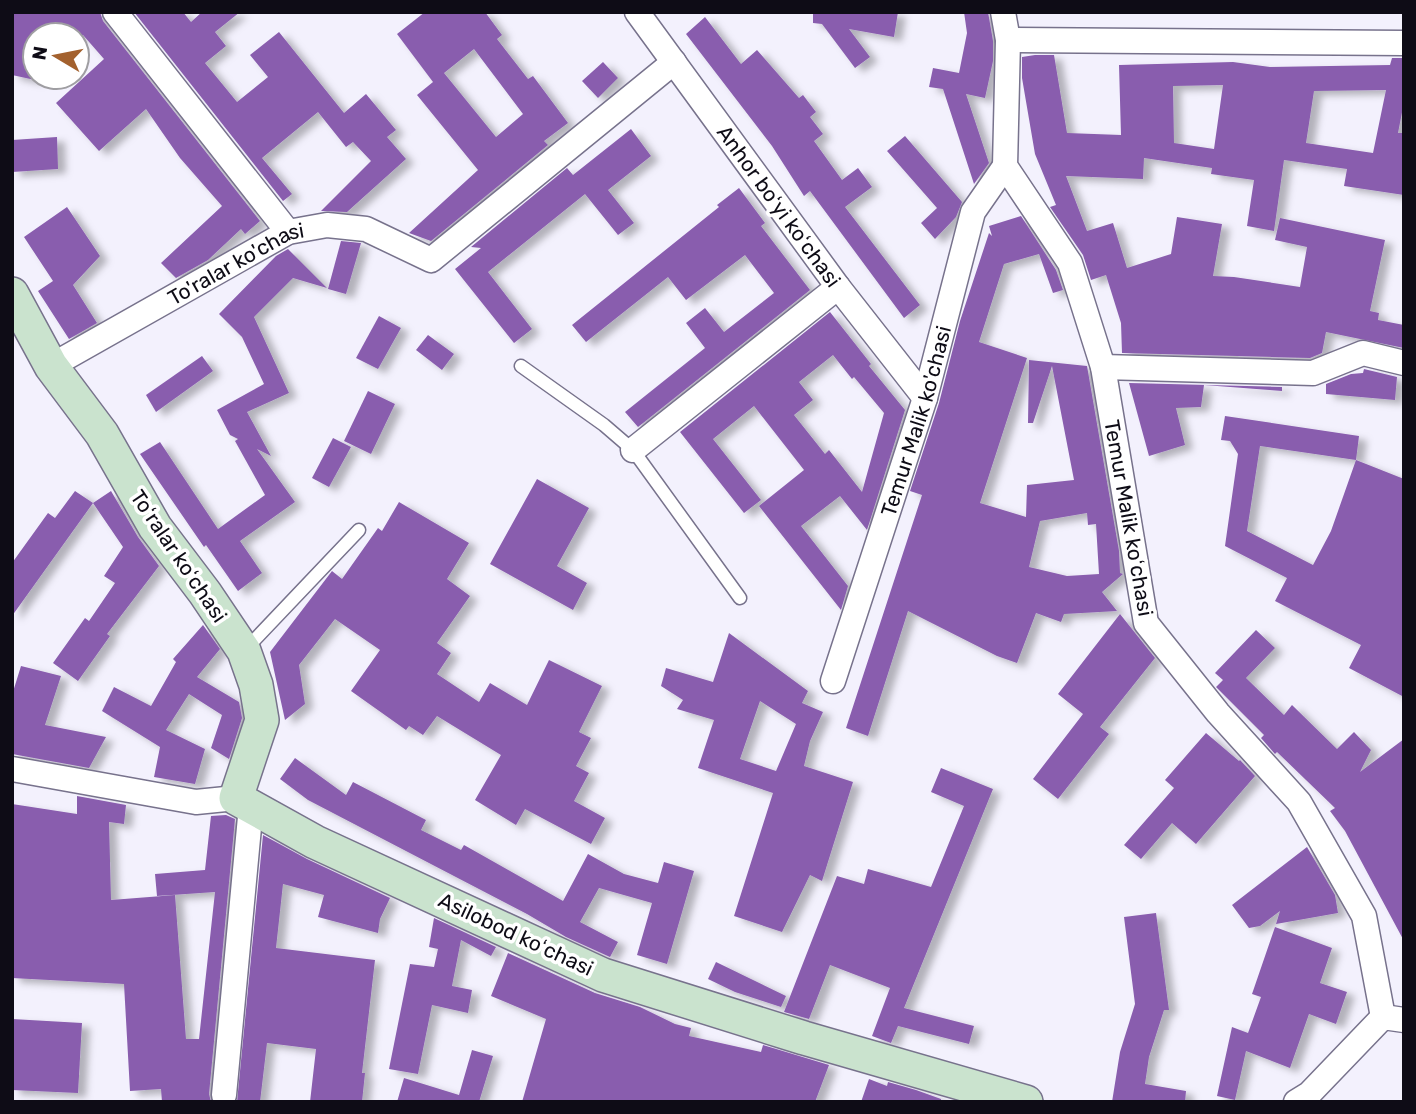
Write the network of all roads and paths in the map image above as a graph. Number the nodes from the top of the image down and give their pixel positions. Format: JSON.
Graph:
{"nodes":[{"id":1,"x":115,"y":12,"type":"edge"},
{"id":2,"x":636,"y":12,"type":"edge"},
{"id":3,"x":1003,"y":12,"type":"edge"},
{"id":4,"x":1008,"y":40,"type":"junction"},
{"id":5,"x":1404,"y":43,"type":"edge"},
{"id":6,"x":674,"y":62,"type":"junction"},
{"id":7,"x":1005,"y":166,"type":"junction"},
{"id":8,"x":288,"y":232,"type":"junction"},
{"id":9,"x":838,"y":286,"type":"junction"},
{"id":10,"x":12,"y":294,"type":"edge"},
{"id":11,"x":1404,"y":363,"type":"edge"},
{"id":12,"x":51,"y":366,"type":"junction"},
{"id":13,"x":522,"y":366,"type":"dead end"},
{"id":14,"x":1103,"y":367,"type":"junction"},
{"id":15,"x":925,"y":398,"type":"junction"},
{"id":16,"x":633,"y":450,"type":"junction"},
{"id":17,"x":359,"y":530,"type":"dead end"},
{"id":18,"x":740,"y":598,"type":"dead end"},
{"id":19,"x":244,"y":651,"type":"junction"},
{"id":20,"x":833,"y":681,"type":"dead end"},
{"id":21,"x":12,"y":769,"type":"edge"},
{"id":22,"x":243,"y":802,"type":"junction"},
{"id":23,"x":1393,"y":1018,"type":"edge"},
{"id":24,"x":224,"y":1094,"type":"dead end"},
{"id":25,"x":1026,"y":1102,"type":"edge"},
{"id":26,"x":1296,"y":1102,"type":"edge"}],
"edges":[{"from":1,"to":8,"type":"street"},
{"from":2,"to":6,"type":"street","name":"Anhor boʻyi koʻchasi"},
{"from":3,"to":4,"type":"street"},
{"from":4,"to":5,"type":"street"},
{"from":4,"to":7,"type":"street"},
{"from":6,"to":8,"type":"street","name":"To'ralar ko'chasi"},
{"from":6,"to":9,"type":"street","name":"Anhor boʻyi koʻchasi"},
{"from":7,"to":14,"type":"street","name":"Temur Malik koʻchasi"},
{"from":7,"to":15,"type":"street","name":"Temur Malik ko'chasi"},
{"from":8,"to":12,"type":"street","name":"To'ralar ko'chasi"},
{"from":9,"to":15,"type":"street","name":"Anhor boʻyi koʻchasi"},
{"from":9,"to":16,"type":"street"},
{"from":10,"to":12,"type":"street","name":"Toʻralar koʻchasi"},
{"from":11,"to":14,"type":"street"},
{"from":12,"to":19,"type":"street","name":"Toʻralar koʻchasi"},
{"from":13,"to":16,"type":"lane"},
{"from":14,"to":23,"type":"street","name":"Temur Malik koʻchasi"},
{"from":15,"to":20,"type":"street","name":"Temur Malik ko'chasi"},
{"from":16,"to":18,"type":"lane"},
{"from":17,"to":19,"type":"lane"},
{"from":19,"to":22,"type":"street","name":"Toʻralar koʻchasi"},
{"from":21,"to":22,"type":"street"},
{"from":22,"to":24,"type":"street"},
{"from":22,"to":25,"type":"street","name":"Asilobod koʻchasi"},
{"from":23,"to":26,"type":"street"}]}
